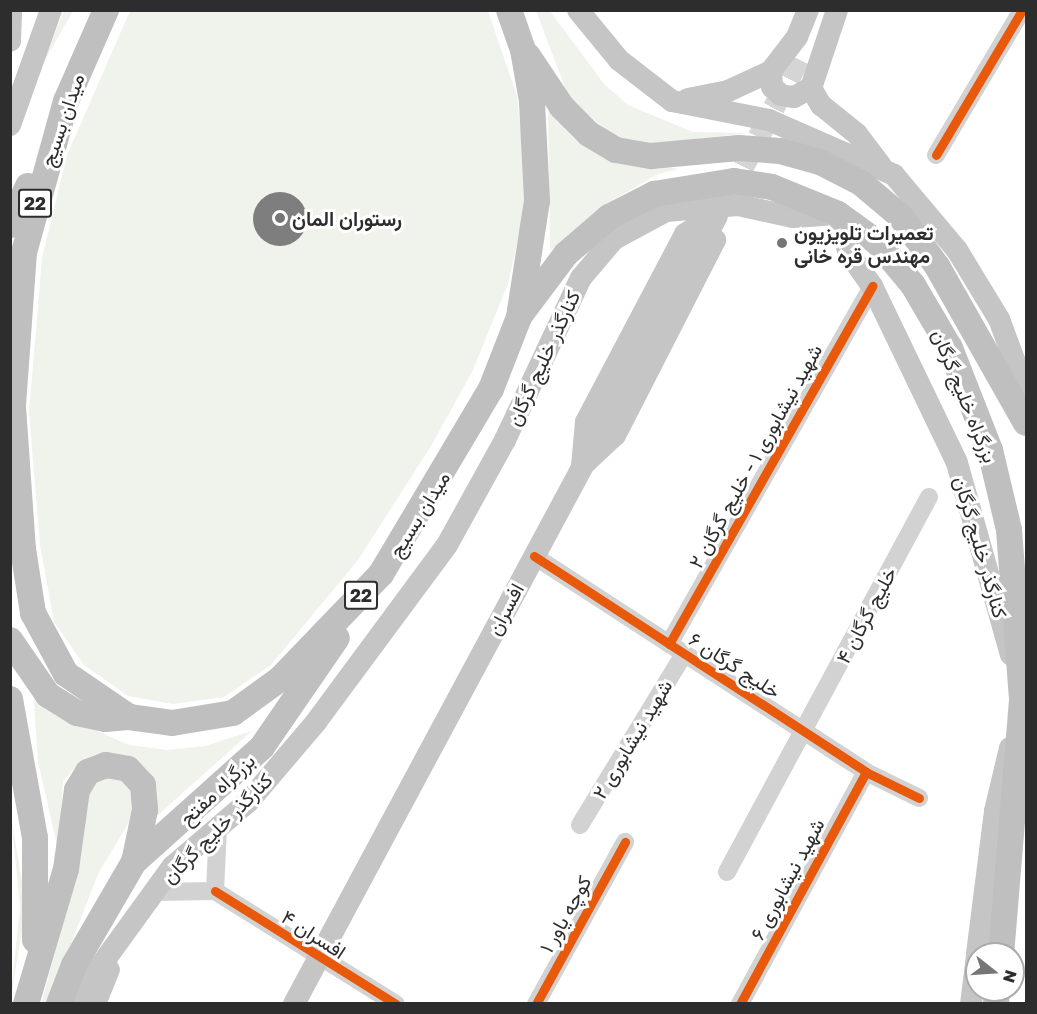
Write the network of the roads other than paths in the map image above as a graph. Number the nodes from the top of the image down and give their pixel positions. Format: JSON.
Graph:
{"nodes":[{"id":1,"x":11,"y":10,"type":"edge"},
{"id":2,"x":51,"y":10,"type":"edge"},
{"id":3,"x":106,"y":10,"type":"edge"},
{"id":4,"x":509,"y":10,"type":"edge"},
{"id":5,"x":578,"y":10,"type":"edge"},
{"id":6,"x":808,"y":10,"type":"edge"},
{"id":7,"x":819,"y":10,"type":"edge"},
{"id":8,"x":837,"y":10,"type":"edge"},
{"id":9,"x":1022,"y":10,"type":"edge"},
{"id":10,"x":10,"y":41,"type":"edge"},
{"id":11,"x":523,"y":50,"type":"junction"},
{"id":12,"x":804,"y":50,"type":"tunnel mouth"},
{"id":13,"x":771,"y":71,"type":"junction"},
{"id":14,"x":811,"y":88,"type":"junction"},
{"id":15,"x":66,"y":101,"type":"junction"},
{"id":16,"x":672,"y":101,"type":"junction"},
{"id":17,"x":10,"y":125,"type":"edge"},
{"id":18,"x":936,"y":155,"type":"dead end"},
{"id":19,"x":880,"y":165,"type":"junction"},
{"id":20,"x":738,"y":205,"type":"junction"},
{"id":21,"x":838,"y":214,"type":"junction"},
{"id":22,"x":10,"y":225,"type":"edge"},
{"id":23,"x":872,"y":285,"type":"junction"},
{"id":24,"x":519,"y":317,"type":"junction"},
{"id":25,"x":1026,"y":392,"type":"edge"},
{"id":26,"x":1026,"y":423,"type":"edge"},
{"id":27,"x":929,"y":497,"type":"dead end"},
{"id":28,"x":534,"y":556,"type":"junction"},
{"id":29,"x":381,"y":574,"type":"junction"},
{"id":30,"x":10,"y":640,"type":"edge"},
{"id":31,"x":676,"y":649,"type":"junction"},
{"id":32,"x":10,"y":699,"type":"edge"},
{"id":33,"x":1022,"y":700,"type":"junction"},
{"id":34,"x":129,"y":717,"type":"junction"},
{"id":35,"x":804,"y":732,"type":"junction"},
{"id":36,"x":866,"y":772,"type":"junction"},
{"id":37,"x":920,"y":798,"type":"dead end"},
{"id":38,"x":580,"y":825,"type":"dead end"},
{"id":39,"x":218,"y":828,"type":"junction"},
{"id":40,"x":625,"y":842,"type":"dead end"},
{"id":41,"x":134,"y":862,"type":"junction"},
{"id":42,"x":727,"y":872,"type":"dead end"},
{"id":43,"x":215,"y":891,"type":"junction"},
{"id":44,"x":154,"y":892,"type":"junction"},
{"id":45,"x":122,"y":938,"type":"junction"},
{"id":46,"x":979,"y":942,"type":"edge"},
{"id":47,"x":1002,"y":942,"type":"edge"},
{"id":48,"x":318,"y":960,"type":"junction"},
{"id":49,"x":35,"y":968,"type":"junction"},
{"id":50,"x":26,"y":1004,"type":"edge"},
{"id":51,"x":59,"y":1004,"type":"edge"},
{"id":52,"x":73,"y":1004,"type":"edge"},
{"id":53,"x":95,"y":1004,"type":"edge"},
{"id":54,"x":294,"y":1004,"type":"edge"},
{"id":55,"x":396,"y":1004,"type":"edge"},
{"id":56,"x":536,"y":1004,"type":"edge"},
{"id":57,"x":740,"y":1004,"type":"edge"}],
"edges":[{"from":1,"to":10,"type":"main road"},
{"from":2,"to":17,"type":"main road"},
{"from":3,"to":15,"type":"highway","name":"میدان بسیج","number":"22"},
{"from":4,"to":11,"type":"highway","name":"میدان بسیج","number":"22"},
{"from":5,"to":16,"type":"main road"},
{"from":6,"to":13,"type":"main road"},
{"from":7,"to":12,"type":"main road"},
{"from":8,"to":14,"type":"main road"},
{"from":9,"to":18,"type":"street"},
{"from":11,"to":24,"type":"highway","name":"میدان بسیج","number":"22"},
{"from":11,"to":26,"type":"highway","name":"بزرگراه خلیج گرگان"},
{"from":13,"to":14,"type":"main road"},
{"from":13,"to":16,"type":"main road"},
{"from":14,"to":19,"type":"main road"},
{"from":15,"to":22,"type":"highway","number":"22"},
{"from":15,"to":34,"type":"highway","name":"میدان بسیج","number":"22"},
{"from":16,"to":19,"type":"main road"},
{"from":19,"to":25,"type":"main road"},
{"from":20,"to":21,"type":"main road","name":"کنارگذر خلیج گرگان"},
{"from":20,"to":28,"type":"main road","name":"افسران"},
{"from":20,"to":39,"type":"main road","name":"کنارگذر خلیج گرگان"},
{"from":21,"to":23,"type":"main road","name":"کنارگذر خلیج گرگان"},
{"from":21,"to":24,"type":"highway","name":"بزرگراه خلیج گرگان"},
{"from":21,"to":33,"type":"highway","name":"بزرگراه خلیج گرگان"},
{"from":23,"to":31,"type":"street","name":"شهید نیشابوری ۱ - خلیج گرگان ۲"},
{"from":23,"to":33,"type":"main road","name":"کنارگذر خلیج گرگان"},
{"from":24,"to":29,"type":"highway","name":"میدان بسیج","number":"22"},
{"from":27,"to":35,"type":"street","name":"خلیج گرگان ۴"},
{"from":28,"to":31,"type":"street","name":"خلیج گرگان ۶"},
{"from":28,"to":48,"type":"main road","name":"افسران"},
{"from":29,"to":34,"type":"highway","name":"میدان بسیج","number":"22"},
{"from":29,"to":41,"type":"highway","name":"بزرگراه مفتح","number":"22"},
{"from":30,"to":34,"type":"highway"},
{"from":31,"to":35,"type":"street","name":"خلیج گرگان ۶"},
{"from":31,"to":38,"type":"street","name":"شهید نیشابوری ۲"},
{"from":32,"to":49,"type":"highway"},
{"from":33,"to":46,"type":"main road","name":"کنارگذر خلیج گرگان"},
{"from":33,"to":47,"type":"highway","name":"بزرگراه خلیج گرگان"},
{"from":35,"to":36,"type":"street","name":"خلیج گرگان ۶"},
{"from":35,"to":42,"type":"street","name":"خلیج گرگان ۴"},
{"from":36,"to":37,"type":"street","name":"خلیج گرگان ۶"},
{"from":36,"to":57,"type":"street","name":"شهید نیشابوری ۶"},
{"from":39,"to":43,"type":"street"},
{"from":39,"to":44,"type":"main road","name":"کنارگذر خلیج گرگان"},
{"from":40,"to":56,"type":"street","name":"کوچه یاور ۱"},
{"from":41,"to":49,"type":"highway"},
{"from":41,"to":51,"type":"highway","name":"بزرگراه مفتح","number":"22"},
{"from":43,"to":44,"type":"street"},
{"from":43,"to":48,"type":"street","name":"افسران ۴"},
{"from":44,"to":45,"type":"main road","name":"کنارگذر خلیج گرگان"},
{"from":45,"to":52,"type":"main road"},
{"from":45,"to":53,"type":"main road"},
{"from":48,"to":54,"type":"main road","name":"افسران"},
{"from":48,"to":55,"type":"street","name":"افسران ۴"},
{"from":49,"to":50,"type":"highway"}]}
